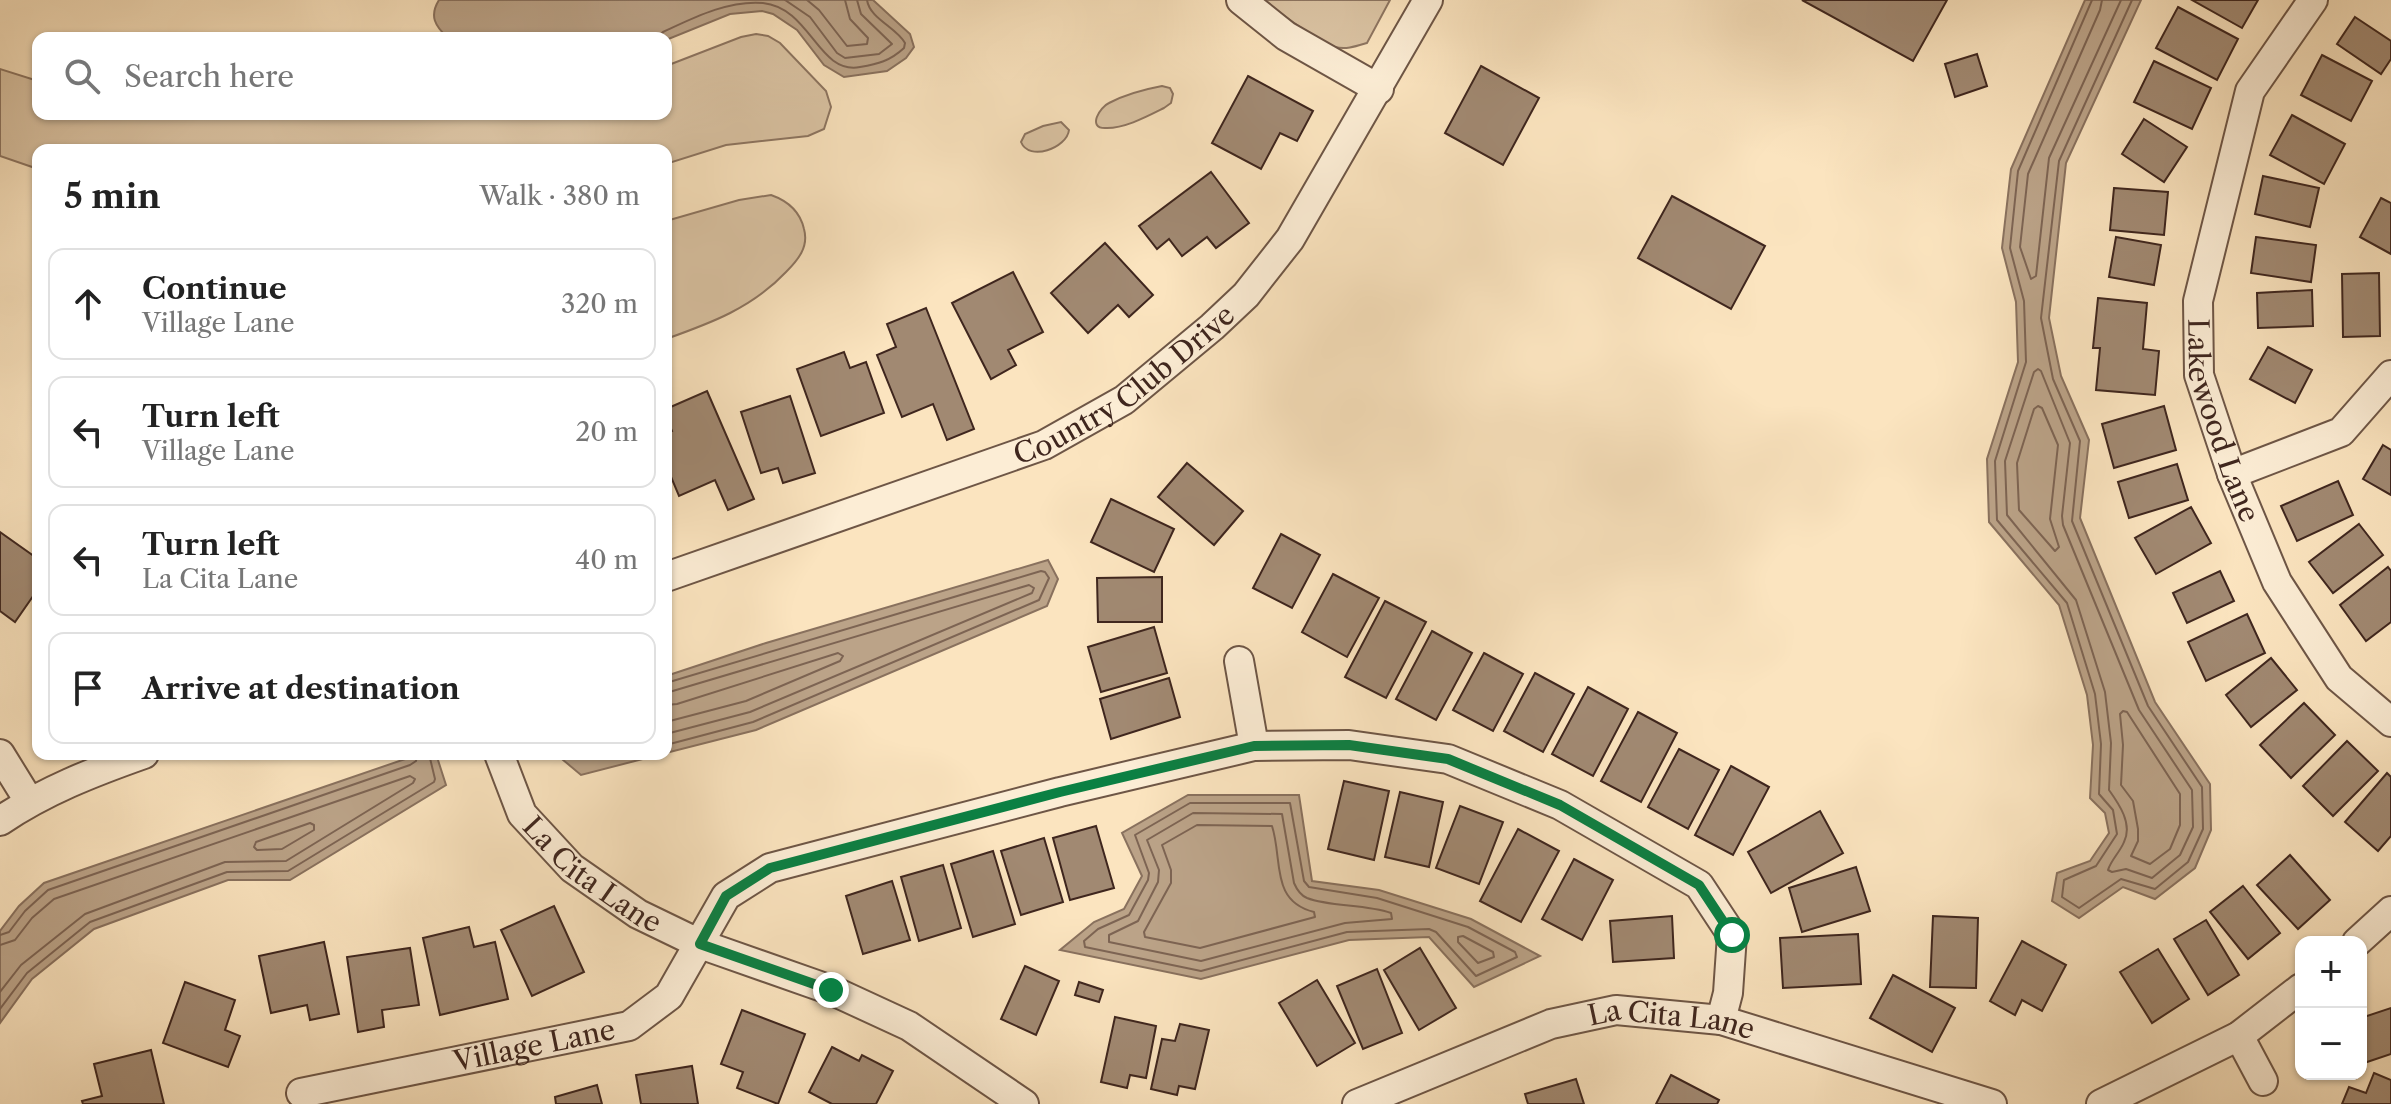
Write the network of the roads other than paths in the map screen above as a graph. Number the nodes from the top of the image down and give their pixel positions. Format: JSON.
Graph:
{"nodes":[{"id":1,"x":1241,"y":0,"type":"edge"},
{"id":2,"x":1428,"y":0,"type":"edge"},
{"id":3,"x":2313,"y":0,"type":"edge"},
{"id":4,"x":1379,"y":89,"type":"junction"},
{"id":5,"x":2391,"y":375,"type":"edge"},
{"id":6,"x":2232,"y":474,"type":"junction"},
{"id":7,"x":672,"y":575,"type":"edge"},
{"id":8,"x":1239,"y":661,"type":"dead end"},
{"id":9,"x":2391,"y":722,"type":"edge"},
{"id":10,"x":1254,"y":746,"type":"junction"},
{"id":11,"x":0,"y":754,"type":"edge"},
{"id":12,"x":127,"y":760,"type":"edge"},
{"id":13,"x":501,"y":760,"type":"edge"},
{"id":14,"x":29,"y":801,"type":"junction"},
{"id":15,"x":0,"y":821,"type":"edge"},
{"id":16,"x":2391,"y":911,"type":"edge"},
{"id":17,"x":2364,"y":936,"type":"edge"},
{"id":18,"x":700,"y":944,"type":"junction"},
{"id":19,"x":2295,"y":993,"type":"edge"},
{"id":20,"x":1721,"y":1020,"type":"junction"},
{"id":21,"x":2239,"y":1036,"type":"junction"},
{"id":22,"x":2263,"y":1081,"type":"dead end"},
{"id":23,"x":301,"y":1093,"type":"dead end"},
{"id":24,"x":1024,"y":1104,"type":"edge"},
{"id":25,"x":1357,"y":1104,"type":"edge"},
{"id":26,"x":1992,"y":1104,"type":"edge"},
{"id":27,"x":2101,"y":1104,"type":"edge"}],
"edges":[{"from":1,"to":4,"type":"street"},
{"from":2,"to":4,"type":"street","name":"Country Club Drive"},
{"from":3,"to":6,"type":"street","name":"Lakewood Lane"},
{"from":4,"to":7,"type":"street","name":"Country Club Drive"},
{"from":5,"to":6,"type":"street"},
{"from":6,"to":9,"type":"street","name":"Lakewood Lane"},
{"from":8,"to":10,"type":"street"},
{"from":10,"to":18,"type":"street","name":"Village Lane"},
{"from":10,"to":20,"type":"street","name":"Village Lane"},
{"from":11,"to":14,"type":"street"},
{"from":12,"to":14,"type":"street"},
{"from":13,"to":18,"type":"street","name":"La Cita Lane"},
{"from":14,"to":15,"type":"street"},
{"from":16,"to":17,"type":"street"},
{"from":18,"to":23,"type":"street","name":"Village Lane"},
{"from":18,"to":24,"type":"street","name":"La Cita Lane"},
{"from":19,"to":21,"type":"street"},
{"from":20,"to":25,"type":"street","name":"La Cita Lane"},
{"from":20,"to":26,"type":"street","name":"La Cita Lane"},
{"from":21,"to":22,"type":"street"},
{"from":21,"to":27,"type":"street"}]}
